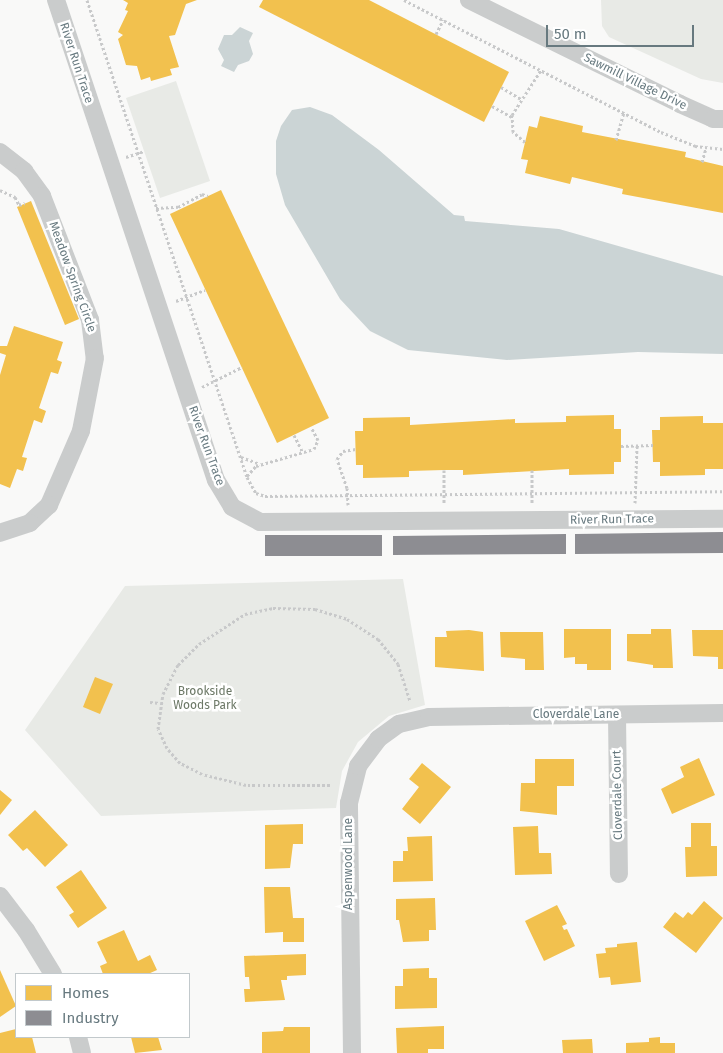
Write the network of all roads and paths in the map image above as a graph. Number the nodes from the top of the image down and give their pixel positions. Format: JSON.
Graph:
{"nodes":[{"id":1,"x":56,"y":0,"type":"edge"},
{"id":2,"x":87,"y":0,"type":"edge"},
{"id":3,"x":404,"y":0,"type":"edge"},
{"id":4,"x":468,"y":0,"type":"edge"},
{"id":5,"x":443,"y":20,"type":"junction"},
{"id":6,"x":436,"y":34,"type":"dead end"},
{"id":7,"x":541,"y":70,"type":"junction"},
{"id":8,"x":501,"y":87,"type":"dead end"},
{"id":9,"x":521,"y":99,"type":"junction"},
{"id":10,"x":492,"y":106,"type":"dead end"},
{"id":11,"x":624,"y":112,"type":"junction"},
{"id":12,"x":512,"y":117,"type":"junction"},
{"id":13,"x":723,"y":119,"type":"edge"},
{"id":14,"x":616,"y":140,"type":"dead end"},
{"id":15,"x":525,"y":142,"type":"dead end"},
{"id":16,"x":706,"y":148,"type":"junction"},
{"id":17,"x":723,"y":149,"type":"edge"},
{"id":18,"x":0,"y":152,"type":"edge"},
{"id":19,"x":702,"y":162,"type":"dead end"},
{"id":20,"x":208,"y":196,"type":"dead end"},
{"id":21,"x":156,"y":208,"type":"junction"},
{"id":22,"x":205,"y":290,"type":"dead end"},
{"id":23,"x":186,"y":298,"type":"junction"},
{"id":24,"x":158,"y":308,"type":"junction"},
{"id":25,"x":242,"y":367,"type":"dead end"},
{"id":26,"x":215,"y":381,"type":"junction"},
{"id":27,"x":187,"y":395,"type":"junction"},
{"id":28,"x":311,"y":426,"type":"dead end"},
{"id":29,"x":294,"y":435,"type":"dead end"},
{"id":30,"x":653,"y":445,"type":"dead end"},
{"id":31,"x":621,"y":446,"type":"dead end"},
{"id":32,"x":637,"y":446,"type":"junction"},
{"id":33,"x":356,"y":449,"type":"dead end"},
{"id":34,"x":304,"y":453,"type":"junction"},
{"id":35,"x":240,"y":456,"type":"junction"},
{"id":36,"x":264,"y":464,"type":"junction"},
{"id":37,"x":444,"y":470,"type":"dead end"},
{"id":38,"x":532,"y":470,"type":"dead end"},
{"id":39,"x":247,"y":477,"type":"junction"},
{"id":40,"x":723,"y":491,"type":"edge"},
{"id":41,"x":635,"y":492,"type":"junction"},
{"id":42,"x":532,"y":493,"type":"junction"},
{"id":43,"x":348,"y":494,"type":"junction"},
{"id":44,"x":444,"y":494,"type":"junction"},
{"id":45,"x":723,"y":519,"type":"edge"},
{"id":46,"x":635,"y":520,"type":"junction"},
{"id":47,"x":533,"y":521,"type":"junction"},
{"id":48,"x":348,"y":522,"type":"junction"},
{"id":49,"x":445,"y":522,"type":"junction"},
{"id":50,"x":0,"y":533,"type":"edge"},
{"id":51,"x":410,"y":700,"type":"dead end"},
{"id":52,"x":150,"y":702,"type":"dead end"},
{"id":53,"x":160,"y":703,"type":"junction"},
{"id":54,"x":723,"y":713,"type":"edge"},
{"id":55,"x":617,"y":715,"type":"junction"},
{"id":56,"x":429,"y":717,"type":"joint"},
{"id":57,"x":330,"y":785,"type":"dead end"},
{"id":58,"x":620,"y":874,"type":"dead end"},
{"id":59,"x":0,"y":896,"type":"edge"},
{"id":60,"x":52,"y":973,"type":"edge"},
{"id":61,"x":78,"y":1038,"type":"edge"},
{"id":62,"x":82,"y":1053,"type":"edge"},
{"id":63,"x":352,"y":1053,"type":"edge"}],
"edges":[{"from":1,"to":24,"type":"street","name":"River Run Trace"},
{"from":2,"to":21,"type":"path"},
{"from":3,"to":5,"type":"path"},
{"from":4,"to":13,"type":"street","name":"Sawmill Village Drive"},
{"from":5,"to":6,"type":"path"},
{"from":5,"to":7,"type":"path"},
{"from":7,"to":9,"type":"path"},
{"from":7,"to":11,"type":"path"},
{"from":8,"to":9,"type":"path"},
{"from":9,"to":12,"type":"path"},
{"from":10,"to":12,"type":"path"},
{"from":11,"to":14,"type":"path"},
{"from":11,"to":16,"type":"path"},
{"from":12,"to":15,"type":"path"},
{"from":16,"to":17,"type":"path"},
{"from":16,"to":19,"type":"path"},
{"from":18,"to":50,"type":"street","name":"Meadow Spring Circle"},
{"from":20,"to":21,"type":"path"},
{"from":21,"to":23,"type":"path"},
{"from":22,"to":23,"type":"path"},
{"from":23,"to":24,"type":"path"},
{"from":23,"to":26,"type":"path"},
{"from":24,"to":27,"type":"street","name":"River Run Trace"},
{"from":25,"to":26,"type":"path"},
{"from":26,"to":27,"type":"path"},
{"from":26,"to":35,"type":"path"},
{"from":27,"to":48,"type":"street","name":"River Run Trace"},
{"from":28,"to":34,"type":"path"},
{"from":29,"to":34,"type":"path"},
{"from":30,"to":32,"type":"path"},
{"from":31,"to":32,"type":"path"},
{"from":32,"to":41,"type":"path"},
{"from":33,"to":43,"type":"path"},
{"from":34,"to":36,"type":"path"},
{"from":35,"to":36,"type":"path"},
{"from":35,"to":39,"type":"path"},
{"from":36,"to":39,"type":"path"},
{"from":37,"to":44,"type":"path"},
{"from":38,"to":42,"type":"path"},
{"from":39,"to":43,"type":"path"},
{"from":40,"to":41,"type":"path"},
{"from":41,"to":42,"type":"path"},
{"from":41,"to":46,"type":"path"},
{"from":42,"to":44,"type":"path"},
{"from":42,"to":47,"type":"path"},
{"from":43,"to":44,"type":"path"},
{"from":43,"to":48,"type":"path"},
{"from":44,"to":49,"type":"path"},
{"from":45,"to":46,"type":"street","name":"River Run Trace"},
{"from":46,"to":47,"type":"street","name":"River Run Trace"},
{"from":47,"to":49,"type":"street","name":"River Run Trace"},
{"from":48,"to":49,"type":"street","name":"River Run Trace"},
{"from":51,"to":53,"type":"path"},
{"from":52,"to":53,"type":"path"},
{"from":53,"to":57,"type":"path"},
{"from":54,"to":55,"type":"street","name":"Cloverdale Lane"},
{"from":55,"to":56,"type":"street","name":"Cloverdale Lane"},
{"from":55,"to":58,"type":"street","name":"Cloverdale Court"},
{"from":56,"to":63,"type":"street","name":"Aspenwood Lane"},
{"from":59,"to":60,"type":"street"},
{"from":61,"to":62,"type":"street"}]}
